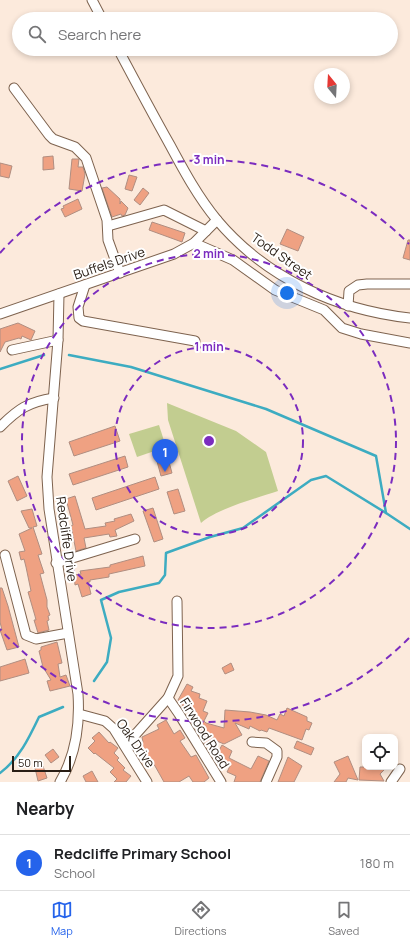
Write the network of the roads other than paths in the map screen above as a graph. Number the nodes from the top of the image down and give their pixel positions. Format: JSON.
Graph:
{"nodes":[{"id":1,"x":92,"y":0,"type":"edge"},
{"id":2,"x":98,"y":12,"type":"edge"},
{"id":3,"x":122,"y":56,"type":"edge"},
{"id":4,"x":14,"y":88,"type":"dead end"},
{"id":5,"x":218,"y":220,"type":"junction"},
{"id":6,"x":108,"y":226,"type":"junction"},
{"id":7,"x":206,"y":231,"type":"junction"},
{"id":8,"x":194,"y":243,"type":"junction"},
{"id":9,"x":120,"y":273,"type":"junction"},
{"id":10,"x":410,"y":284,"type":"edge"},
{"id":11,"x":86,"y":285,"type":"junction"},
{"id":12,"x":59,"y":294,"type":"junction"},
{"id":13,"x":348,"y":306,"type":"junction"},
{"id":14,"x":0,"y":314,"type":"edge"},
{"id":15,"x":410,"y":318,"type":"edge"},
{"id":16,"x":58,"y":340,"type":"junction"},
{"id":17,"x":195,"y":341,"type":"dead end"},
{"id":18,"x":410,"y":343,"type":"edge"},
{"id":19,"x":12,"y":350,"type":"dead end"},
{"id":20,"x":54,"y":398,"type":"junction"},
{"id":21,"x":0,"y":427,"type":"edge"},
{"id":22,"x":135,"y":539,"type":"dead end"},
{"id":23,"x":5,"y":555,"type":"dead end"},
{"id":24,"x":56,"y":563,"type":"junction"},
{"id":25,"x":177,"y":601,"type":"dead end"},
{"id":26,"x":68,"y":633,"type":"junction"},
{"id":27,"x":168,"y":698,"type":"junction"},
{"id":28,"x":79,"y":714,"type":"junction"},
{"id":29,"x":252,"y":742,"type":"dead end"},
{"id":30,"x":126,"y":745,"type":"junction"},
{"id":31,"x":400,"y":769,"type":"dead end"},
{"id":32,"x":60,"y":782,"type":"edge"},
{"id":33,"x":148,"y":782,"type":"edge"},
{"id":34,"x":221,"y":782,"type":"edge"},
{"id":35,"x":266,"y":782,"type":"edge"},
{"id":36,"x":391,"y":782,"type":"edge"}],
"edges":[{"from":1,"to":2,"type":"street"},
{"from":3,"to":5,"type":"street","name":"Todd Street"},
{"from":4,"to":6,"type":"street"},
{"from":5,"to":7,"type":"street","name":"Buffels Drive"},
{"from":5,"to":13,"type":"street","name":"Todd Street"},
{"from":6,"to":7,"type":"street"},
{"from":6,"to":9,"type":"street"},
{"from":7,"to":8,"type":"street","name":"Buffels Drive"},
{"from":8,"to":9,"type":"street","name":"Buffels Drive"},
{"from":8,"to":18,"type":"street"},
{"from":9,"to":11,"type":"street","name":"Buffels Drive"},
{"from":10,"to":13,"type":"street"},
{"from":11,"to":12,"type":"street","name":"Buffels Drive"},
{"from":11,"to":17,"type":"street"},
{"from":12,"to":14,"type":"street","name":"Buffels Drive"},
{"from":12,"to":16,"type":"street","name":"Redcliffe Drive"},
{"from":13,"to":15,"type":"street","name":"Todd Street"},
{"from":16,"to":19,"type":"street"},
{"from":16,"to":20,"type":"street","name":"Redcliffe Drive"},
{"from":20,"to":21,"type":"street"},
{"from":20,"to":24,"type":"street","name":"Redcliffe Drive"},
{"from":22,"to":24,"type":"street"},
{"from":23,"to":26,"type":"street"},
{"from":24,"to":26,"type":"street","name":"Redcliffe Drive"},
{"from":25,"to":27,"type":"street"},
{"from":26,"to":28,"type":"street","name":"Redcliffe Drive"},
{"from":27,"to":30,"type":"street"},
{"from":27,"to":34,"type":"street","name":"Firwood Road"},
{"from":28,"to":30,"type":"street","name":"Oak Drive"},
{"from":28,"to":32,"type":"street","name":"Redcliffe Drive"},
{"from":29,"to":35,"type":"street"},
{"from":30,"to":33,"type":"street","name":"Oak Drive"},
{"from":31,"to":36,"type":"street"}]}
